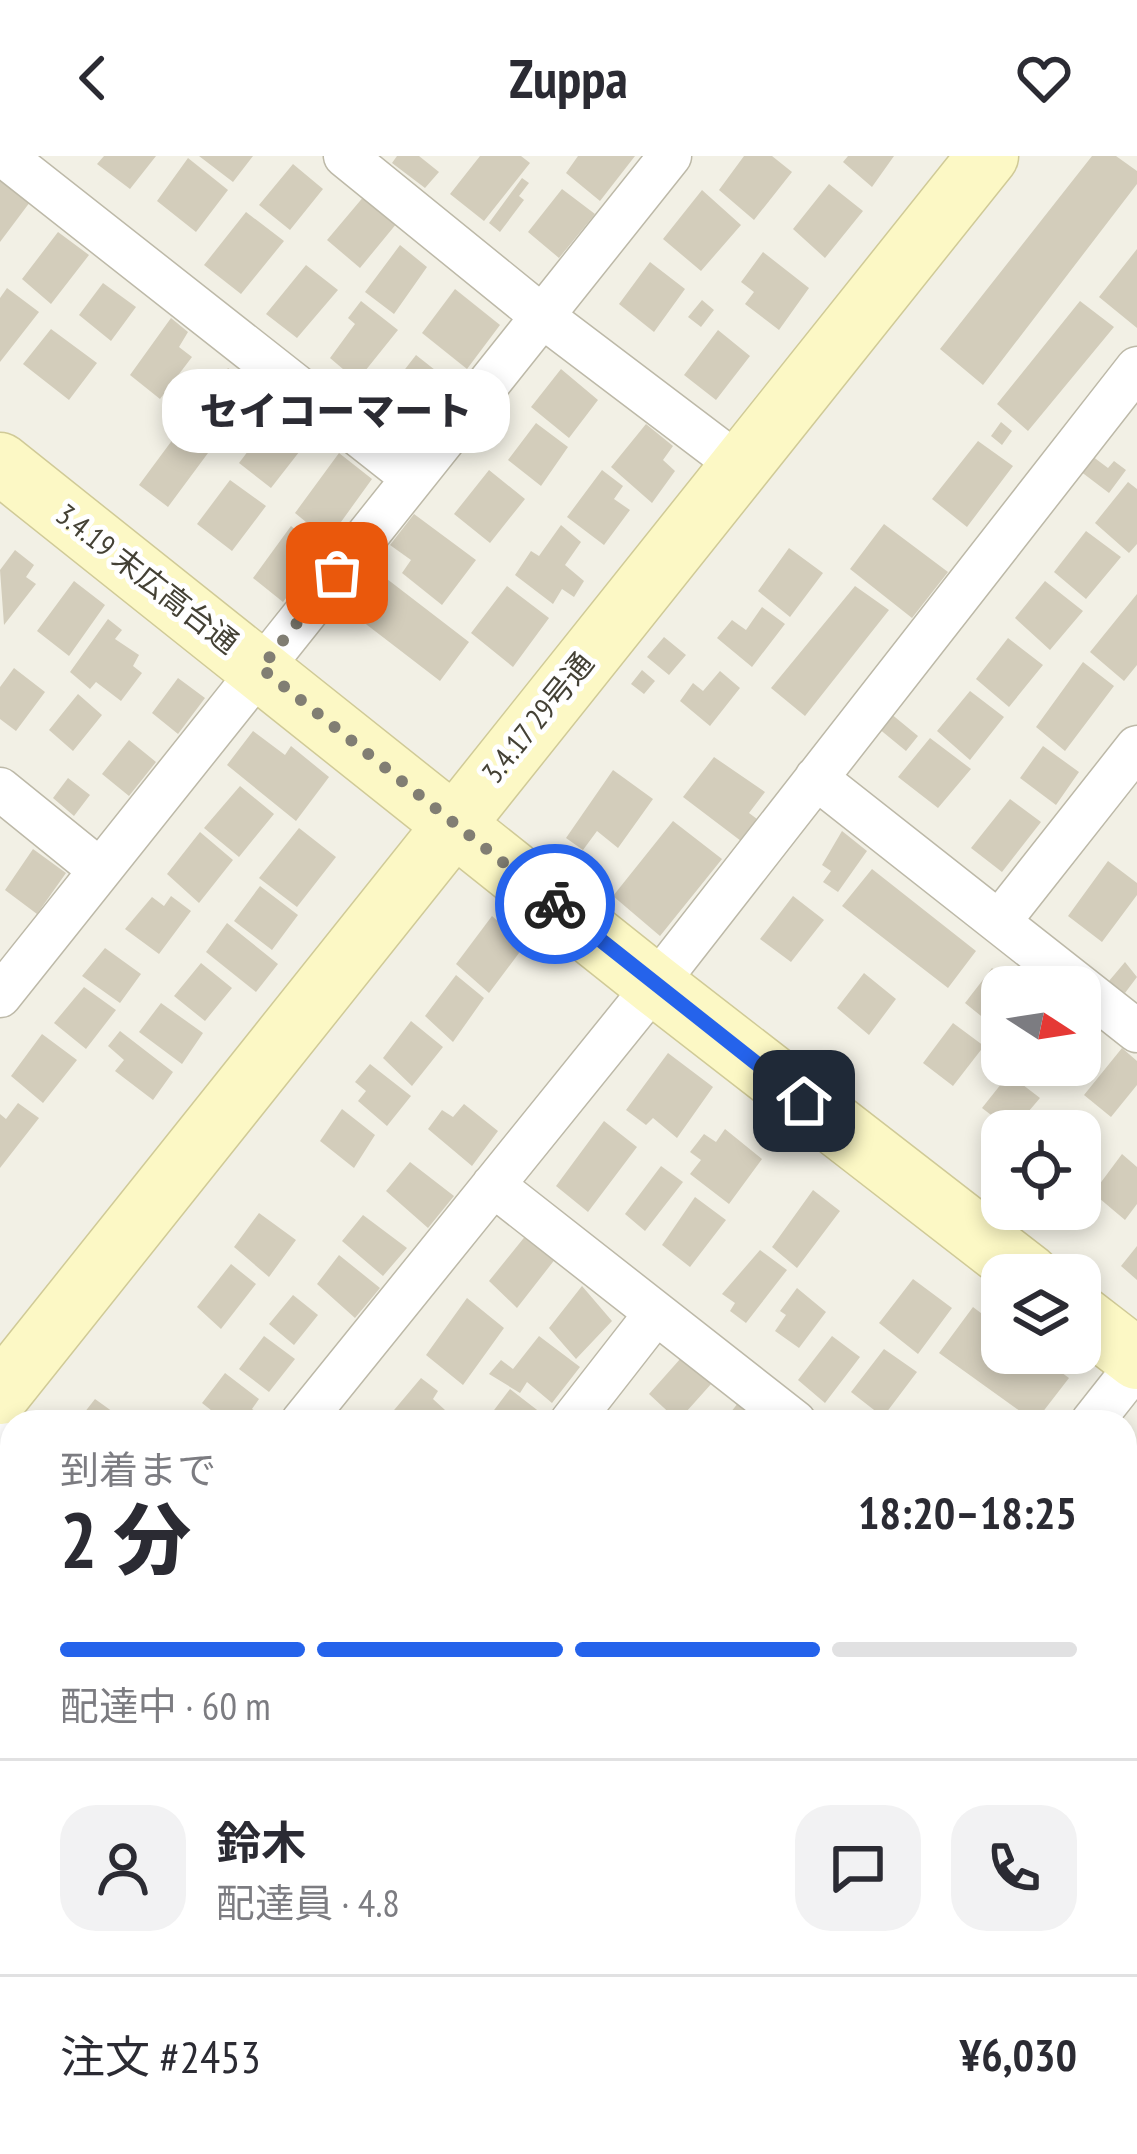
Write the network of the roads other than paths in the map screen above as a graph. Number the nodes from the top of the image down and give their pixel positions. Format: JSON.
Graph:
{"nodes":[{"id":1,"x":4,"y":156,"type":"edge"},
{"id":2,"x":345,"y":156,"type":"edge"},
{"id":3,"x":670,"y":156,"type":"edge"},
{"id":4,"x":988,"y":156,"type":"edge"},
{"id":5,"x":542,"y":316,"type":"junction"},
{"id":6,"x":1137,"y":368,"type":"edge"},
{"id":7,"x":0,"y":463,"type":"edge"},
{"id":8,"x":740,"y":466,"type":"junction"},
{"id":9,"x":412,"y":478,"type":"junction"},
{"id":10,"x":261,"y":668,"type":"junction"},
{"id":11,"x":1137,"y":747,"type":"edge"},
{"id":12,"x":816,"y":778,"type":"junction"},
{"id":13,"x":0,"y":790,"type":"edge"},
{"id":14,"x":454,"y":822,"type":"junction"},
{"id":15,"x":100,"y":870,"type":"junction"},
{"id":16,"x":999,"y":922,"type":"junction"},
{"id":17,"x":655,"y":985,"type":"junction"},
{"id":18,"x":0,"y":996,"type":"edge"},
{"id":19,"x":1137,"y":1031,"type":"edge"},
{"id":20,"x":493,"y":1185,"type":"junction"},
{"id":21,"x":1002,"y":1254,"type":"edge"},
{"id":22,"x":656,"y":1312,"type":"junction"},
{"id":23,"x":1101,"y":1332,"type":"edge"},
{"id":24,"x":1137,"y":1362,"type":"edge"},
{"id":25,"x":0,"y":1394,"type":"edge"},
{"id":26,"x":312,"y":1410,"type":"edge"},
{"id":27,"x":580,"y":1410,"type":"edge"},
{"id":28,"x":780,"y":1410,"type":"edge"},
{"id":29,"x":1101,"y":1410,"type":"edge"}],
"edges":[{"from":1,"to":9,"type":"street"},
{"from":2,"to":5,"type":"street"},
{"from":3,"to":5,"type":"street"},
{"from":4,"to":8,"type":"street","name":"3.4.17 29号通"},
{"from":5,"to":8,"type":"street"},
{"from":5,"to":9,"type":"street"},
{"from":6,"to":12,"type":"street"},
{"from":7,"to":10,"type":"street","name":"3.4.19 末広高台通"},
{"from":8,"to":14,"type":"street","name":"3.4.17 29号通"},
{"from":9,"to":10,"type":"street"},
{"from":10,"to":14,"type":"street","name":"3.4.19 末広高台通"},
{"from":10,"to":15,"type":"street"},
{"from":11,"to":16,"type":"street"},
{"from":12,"to":16,"type":"street"},
{"from":12,"to":17,"type":"street"},
{"from":13,"to":15,"type":"street"},
{"from":14,"to":17,"type":"street","name":"3.4.19 末広高台通"},
{"from":14,"to":25,"type":"street","name":"3.4.17 29号通"},
{"from":15,"to":18,"type":"street"},
{"from":16,"to":19,"type":"street"},
{"from":17,"to":20,"type":"street"},
{"from":17,"to":21,"type":"street","name":"3.4.19 末広高台通"},
{"from":20,"to":22,"type":"street"},
{"from":20,"to":26,"type":"street"},
{"from":22,"to":27,"type":"street"},
{"from":22,"to":28,"type":"street"},
{"from":23,"to":24,"type":"street"},
{"from":24,"to":29,"type":"street"}]}
